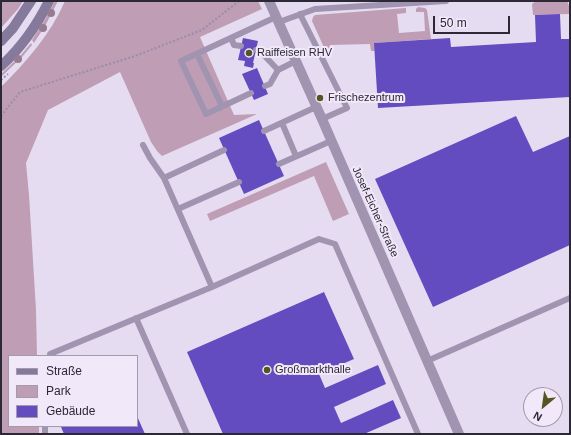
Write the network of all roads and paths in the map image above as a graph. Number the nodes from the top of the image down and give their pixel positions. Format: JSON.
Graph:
{"nodes":[{"id":1,"x":31,"y":1,"type":"edge"},
{"id":2,"x":49,"y":1,"type":"edge"},
{"id":3,"x":238,"y":1,"type":"edge"},
{"id":4,"x":269,"y":1,"type":"edge"},
{"id":5,"x":446,"y":1,"type":"edge"},
{"id":6,"x":300,"y":14,"type":"junction"},
{"id":7,"x":277,"y":20,"type":"junction"},
{"id":8,"x":231,"y":38,"type":"junction"},
{"id":9,"x":1,"y":41,"type":"edge"},
{"id":10,"x":241,"y":46,"type":"dead end"},
{"id":11,"x":256,"y":50,"type":"dead end"},
{"id":12,"x":197,"y":54,"type":"junction"},
{"id":13,"x":296,"y":61,"type":"junction"},
{"id":14,"x":1,"y":66,"type":"edge"},
{"id":15,"x":278,"y":70,"type":"junction"},
{"id":16,"x":265,"y":86,"type":"dead end"},
{"id":17,"x":251,"y":93,"type":"dead end"},
{"id":18,"x":222,"y":106,"type":"junction"},
{"id":19,"x":316,"y":107,"type":"junction"},
{"id":20,"x":1,"y":116,"type":"edge"},
{"id":21,"x":322,"y":119,"type":"junction"},
{"id":22,"x":282,"y":123,"type":"junction"},
{"id":23,"x":264,"y":131,"type":"dead end"},
{"id":24,"x":331,"y":141,"type":"junction"},
{"id":25,"x":143,"y":145,"type":"dead end"},
{"id":26,"x":224,"y":150,"type":"dead end"},
{"id":27,"x":296,"y":156,"type":"junction"},
{"id":28,"x":279,"y":164,"type":"dead end"},
{"id":29,"x":164,"y":178,"type":"junction"},
{"id":30,"x":239,"y":182,"type":"dead end"},
{"id":31,"x":178,"y":209,"type":"junction"},
{"id":32,"x":212,"y":287,"type":"junction"},
{"id":33,"x":570,"y":298,"type":"edge"},
{"id":34,"x":136,"y":318,"type":"junction"},
{"id":35,"x":50,"y":355,"type":"edge"},
{"id":36,"x":427,"y":361,"type":"junction"},
{"id":37,"x":187,"y":434,"type":"edge"},
{"id":38,"x":418,"y":434,"type":"edge"},
{"id":39,"x":458,"y":434,"type":"edge"}],
"edges":[{"from":1,"to":9,"type":"main road"},
{"from":2,"to":14,"type":"main road"},
{"from":3,"to":20,"type":"path"},
{"from":4,"to":7,"type":"street","name":"Josef-Eicher-Straße"},
{"from":5,"to":6,"type":"lane"},
{"from":6,"to":7,"type":"lane"},
{"from":6,"to":21,"type":"lane"},
{"from":7,"to":8,"type":"lane"},
{"from":7,"to":13,"type":"street","name":"Josef-Eicher-Straße"},
{"from":8,"to":10,"type":"lane"},
{"from":8,"to":12,"type":"lane"},
{"from":11,"to":15,"type":"lane"},
{"from":12,"to":18,"type":"lane"},
{"from":12,"to":18,"type":"lane"},
{"from":13,"to":15,"type":"lane"},
{"from":13,"to":19,"type":"street","name":"Josef-Eicher-Straße"},
{"from":15,"to":16,"type":"lane"},
{"from":17,"to":18,"type":"lane"},
{"from":19,"to":21,"type":"street","name":"Josef-Eicher-Straße"},
{"from":19,"to":22,"type":"lane"},
{"from":21,"to":24,"type":"street","name":"Josef-Eicher-Straße"},
{"from":22,"to":23,"type":"lane"},
{"from":22,"to":27,"type":"lane"},
{"from":24,"to":27,"type":"lane"},
{"from":24,"to":36,"type":"street","name":"Josef-Eicher-Straße"},
{"from":25,"to":29,"type":"lane"},
{"from":26,"to":29,"type":"lane"},
{"from":27,"to":28,"type":"lane"},
{"from":29,"to":31,"type":"lane"},
{"from":30,"to":31,"type":"lane"},
{"from":31,"to":32,"type":"lane"},
{"from":32,"to":34,"type":"lane"},
{"from":32,"to":38,"type":"lane"},
{"from":33,"to":36,"type":"lane"},
{"from":34,"to":35,"type":"lane"},
{"from":34,"to":37,"type":"lane"},
{"from":36,"to":39,"type":"street","name":"Josef-Eicher-Straße"}]}
